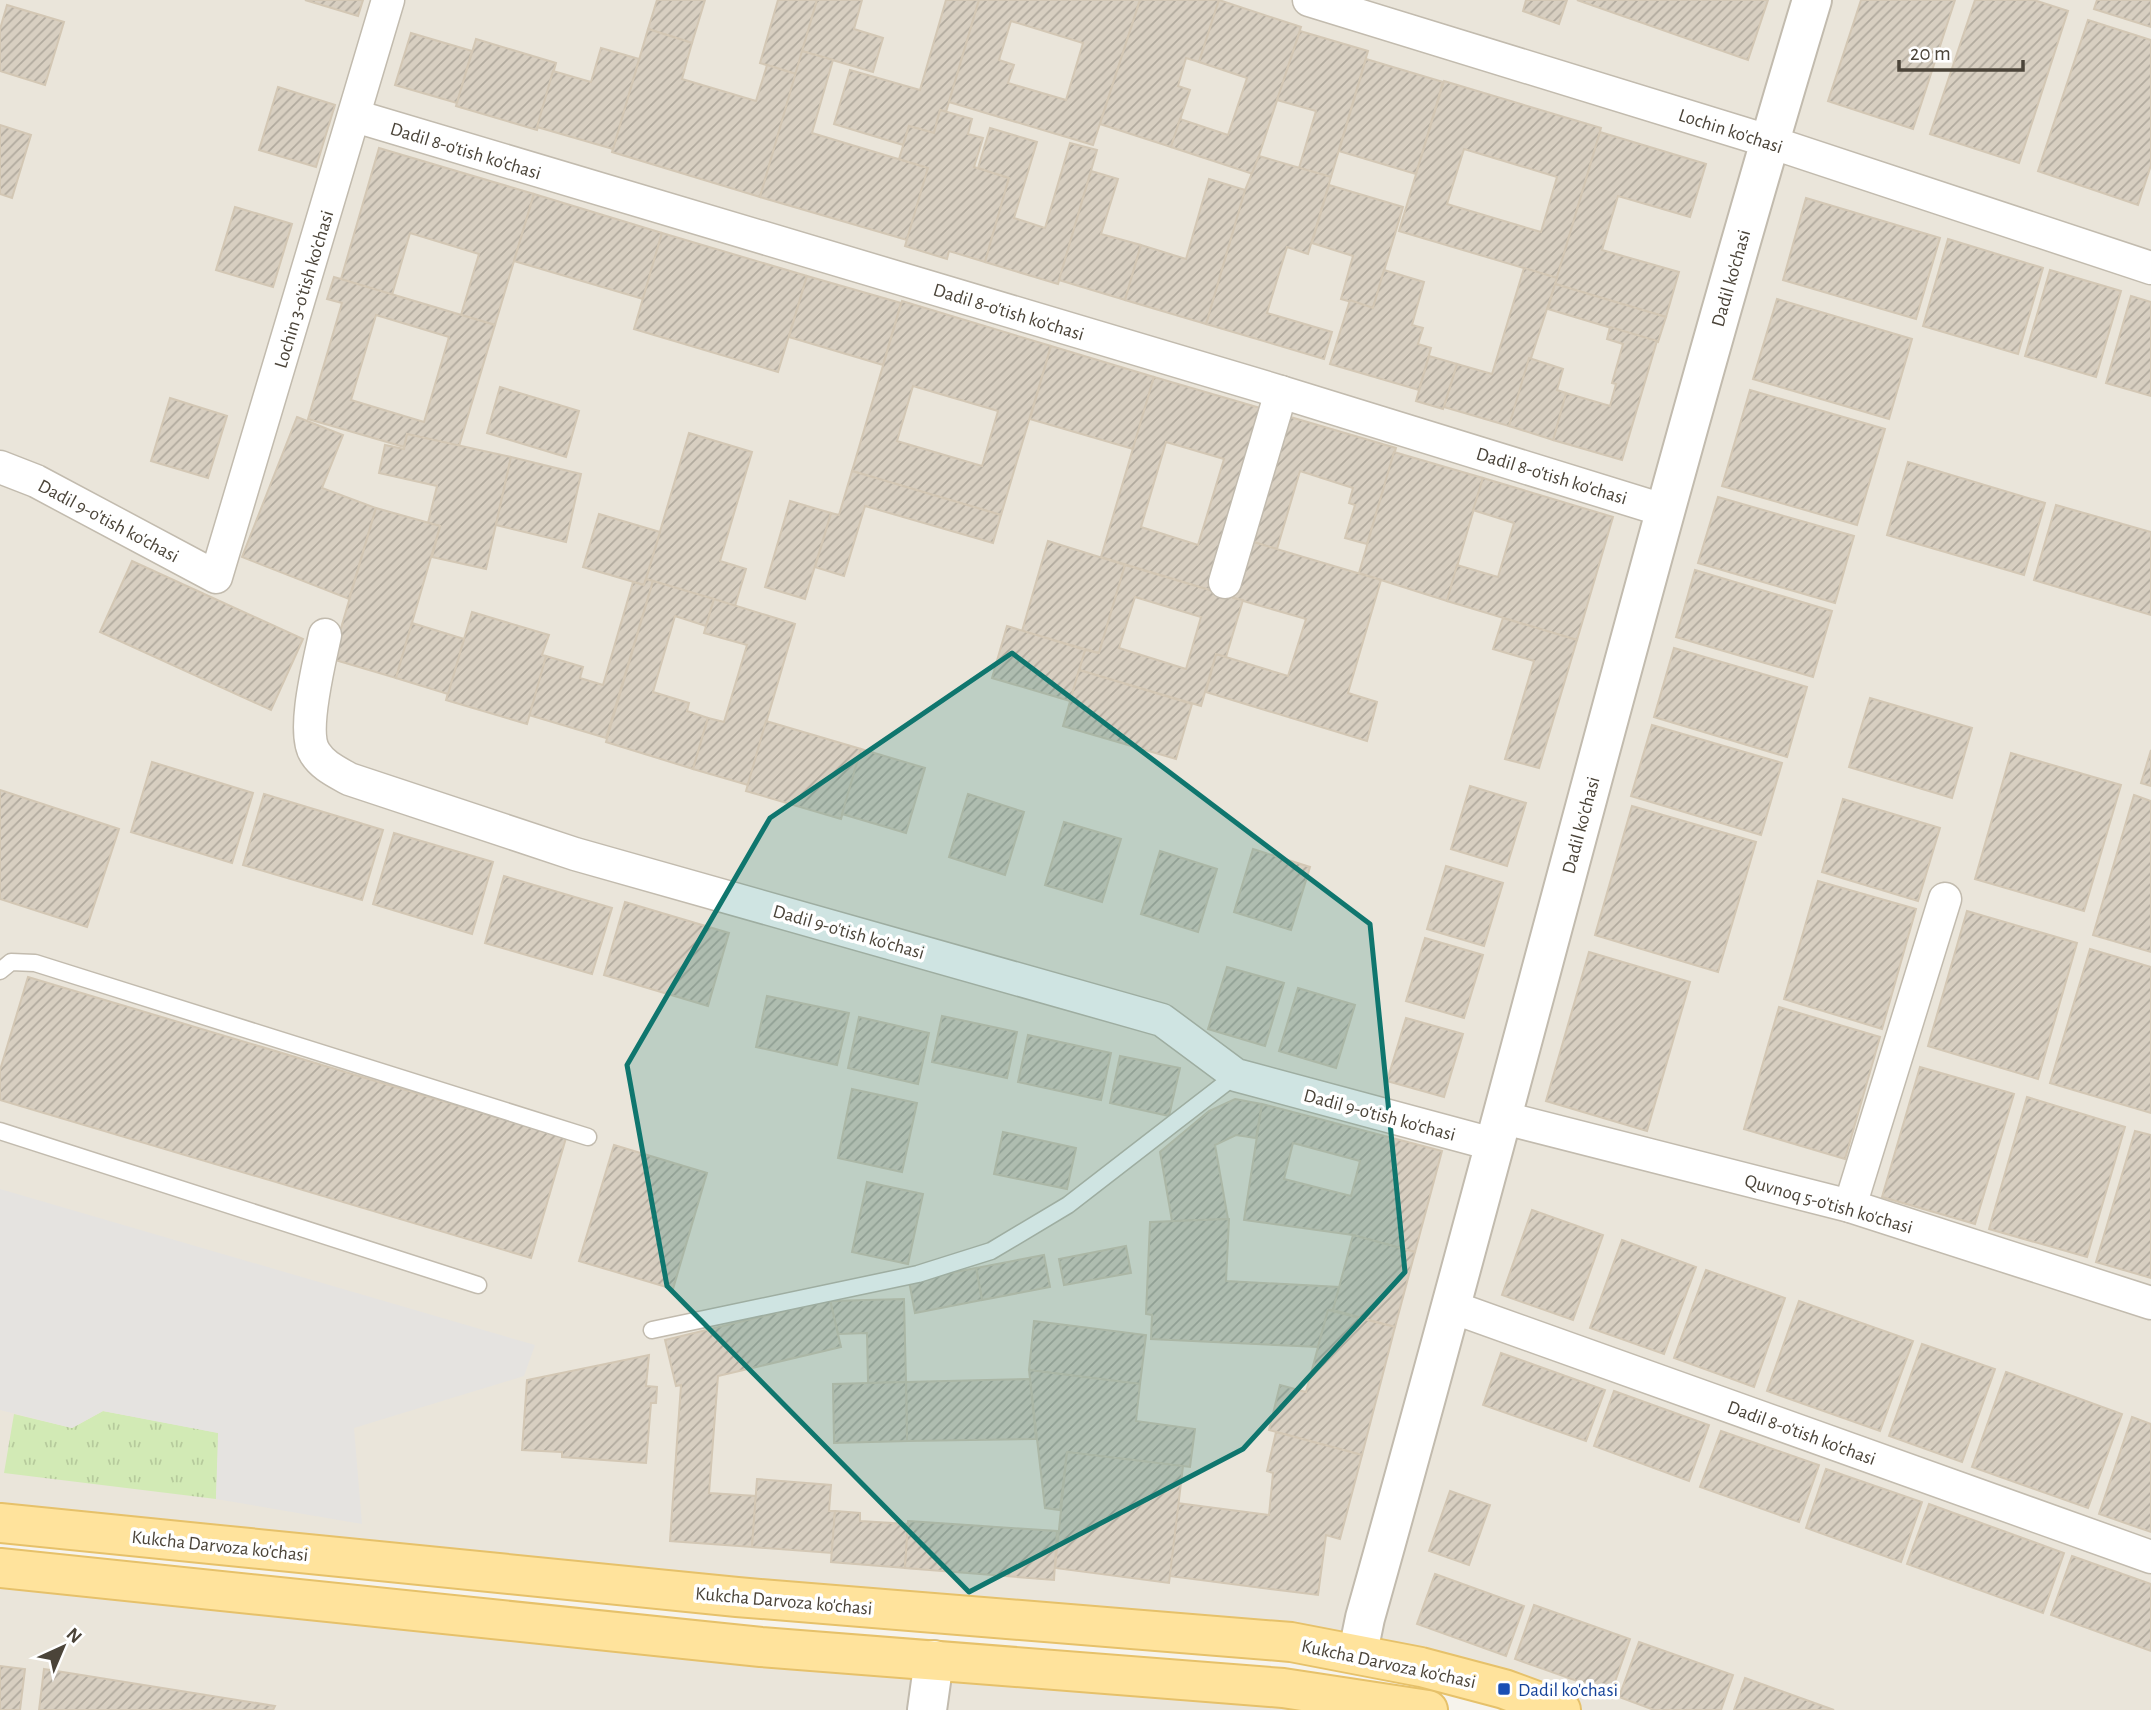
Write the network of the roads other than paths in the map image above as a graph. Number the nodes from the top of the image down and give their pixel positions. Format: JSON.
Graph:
{"nodes":[{"id":1,"x":388,"y":0,"type":"edge"},
{"id":2,"x":1309,"y":0,"type":"edge"},
{"id":3,"x":1812,"y":0,"type":"edge"},
{"id":4,"x":355,"y":116,"type":"junction"},
{"id":5,"x":1769,"y":141,"type":"junction"},
{"id":6,"x":2151,"y":268,"type":"edge"},
{"id":7,"x":1281,"y":392,"type":"junction"},
{"id":8,"x":0,"y":467,"type":"edge"},
{"id":9,"x":1663,"y":510,"type":"junction"},
{"id":10,"x":216,"y":577,"type":"joint"},
{"id":11,"x":1225,"y":582,"type":"dead end"},
{"id":12,"x":325,"y":635,"type":"dead end"},
{"id":13,"x":1945,"y":899,"type":"dead end"},
{"id":14,"x":0,"y":971,"type":"edge"},
{"id":15,"x":1236,"y":1074,"type":"junction"},
{"id":16,"x":0,"y":1131,"type":"edge"},
{"id":17,"x":1500,"y":1131,"type":"junction"},
{"id":18,"x":588,"y":1137,"type":"dead end"},
{"id":19,"x":1850,"y":1206,"type":"junction"},
{"id":20,"x":478,"y":1285,"type":"dead end"},
{"id":21,"x":2151,"y":1303,"type":"edge"},
{"id":22,"x":1452,"y":1307,"type":"junction"},
{"id":23,"x":652,"y":1330,"type":"dead end"},
{"id":24,"x":0,"y":1523,"type":"edge"},
{"id":25,"x":2151,"y":1557,"type":"edge"},
{"id":26,"x":0,"y":1568,"type":"edge"},
{"id":27,"x":939,"y":1614,"type":"junction"},
{"id":28,"x":1358,"y":1653,"type":"junction"},
{"id":29,"x":934,"y":1660,"type":"junction"},
{"id":30,"x":1346,"y":1696,"type":"junction"},
{"id":31,"x":927,"y":1710,"type":"edge"},
{"id":32,"x":1428,"y":1710,"type":"edge"},
{"id":33,"x":1561,"y":1710,"type":"edge"}],
"edges":[{"from":1,"to":4,"type":"street","name":"Lochin 3-o'tish ko'chasi"},
{"from":2,"to":5,"type":"street","name":"Lochin ko'chasi"},
{"from":3,"to":5,"type":"street","name":"Dadil ko'chasi"},
{"from":4,"to":7,"type":"street","name":"Dadil 8-o'tish ko'chasi"},
{"from":4,"to":10,"type":"street","name":"Lochin 3-o'tish ko'chasi"},
{"from":5,"to":6,"type":"street","name":"Lochin ko'chasi"},
{"from":5,"to":9,"type":"street","name":"Dadil ko'chasi"},
{"from":7,"to":9,"type":"street","name":"Dadil 8-o'tish ko'chasi"},
{"from":7,"to":11,"type":"street"},
{"from":8,"to":10,"type":"street","name":"Dadil 9-o'tish ko'chasi"},
{"from":9,"to":17,"type":"street","name":"Dadil ko'chasi"},
{"from":12,"to":15,"type":"street","name":"Dadil 9-o'tish ko'chasi"},
{"from":13,"to":19,"type":"street"},
{"from":14,"to":18,"type":"lane"},
{"from":15,"to":17,"type":"street","name":"Dadil 9-o'tish ko'chasi"},
{"from":15,"to":23,"type":"lane"},
{"from":16,"to":20,"type":"lane"},
{"from":17,"to":19,"type":"street","name":"Quvnoq 5-o'tish ko'chasi"},
{"from":17,"to":22,"type":"street","name":"Dadil ko'chasi"},
{"from":19,"to":21,"type":"street","name":"Quvnoq 5-o'tish ko'chasi"},
{"from":22,"to":25,"type":"street","name":"Dadil 8-o'tish ko'chasi"},
{"from":22,"to":28,"type":"street","name":"Dadil ko'chasi"},
{"from":24,"to":27,"type":"main road","name":"Kukcha Darvoza ko'chasi"},
{"from":26,"to":29,"type":"main road","name":"Kukcha Darvoza ko'chasi"},
{"from":27,"to":28,"type":"main road","name":"Kukcha Darvoza ko'chasi"},
{"from":27,"to":29,"type":"main road"},
{"from":28,"to":30,"type":"main road"},
{"from":28,"to":33,"type":"main road","name":"Kukcha Darvoza ko'chasi"},
{"from":29,"to":30,"type":"main road","name":"Kukcha Darvoza ko'chasi"},
{"from":29,"to":31,"type":"street"},
{"from":30,"to":32,"type":"main road","name":"Kukcha Darvoza ko'chasi"}]}
